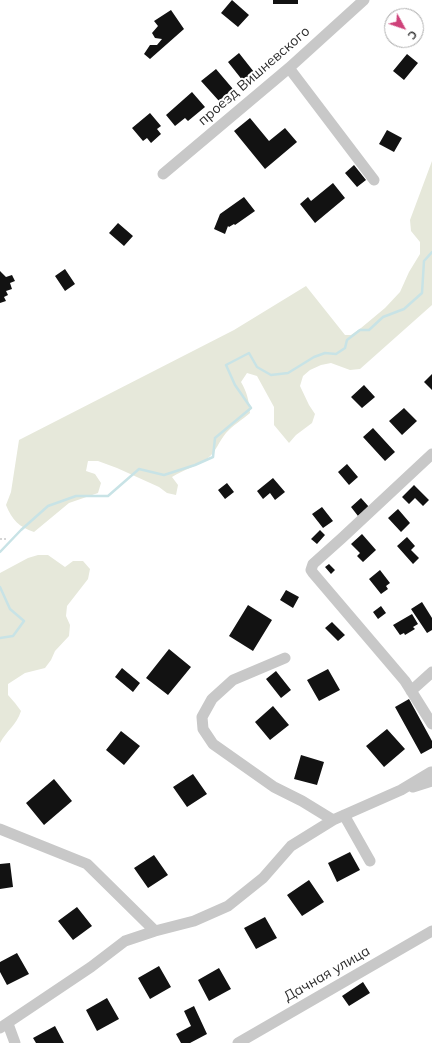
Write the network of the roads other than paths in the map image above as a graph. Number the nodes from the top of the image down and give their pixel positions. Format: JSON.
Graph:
{"nodes":[{"id":1,"x":364,"y":0,"type":"edge"},
{"id":2,"x":289,"y":68,"type":"junction"},
{"id":3,"x":163,"y":174,"type":"dead end"},
{"id":4,"x":374,"y":180,"type":"dead end"},
{"id":5,"x":432,"y":454,"type":"edge"},
{"id":6,"x":285,"y":658,"type":"dead end"},
{"id":7,"x":432,"y":672,"type":"edge"},
{"id":8,"x":411,"y":691,"type":"junction"},
{"id":9,"x":432,"y":724,"type":"edge"},
{"id":10,"x":431,"y":777,"type":"edge"},
{"id":11,"x":344,"y":816,"type":"junction"},
{"id":12,"x":333,"y":820,"type":"junction"},
{"id":13,"x":0,"y":829,"type":"edge"},
{"id":14,"x":370,"y":861,"type":"dead end"},
{"id":15,"x":156,"y":931,"type":"junction"},
{"id":16,"x":432,"y":931,"type":"edge"},
{"id":17,"x":4,"y":1026,"type":"edge"},
{"id":18,"x":16,"y":1043,"type":"edge"},
{"id":19,"x":238,"y":1043,"type":"edge"}],
"edges":[{"from":1,"to":2,"type":"street","name":"проезд Вишневского"},
{"from":2,"to":3,"type":"street","name":"проезд Вишневского"},
{"from":2,"to":4,"type":"street"},
{"from":5,"to":8,"type":"street"},
{"from":6,"to":12,"type":"street"},
{"from":7,"to":8,"type":"street"},
{"from":8,"to":9,"type":"street"},
{"from":10,"to":11,"type":"street"},
{"from":11,"to":12,"type":"street"},
{"from":11,"to":14,"type":"street"},
{"from":12,"to":15,"type":"street"},
{"from":13,"to":15,"type":"street"},
{"from":15,"to":17,"type":"street"},
{"from":16,"to":19,"type":"street","name":"Дачная улица"},
{"from":17,"to":18,"type":"street"}]}
